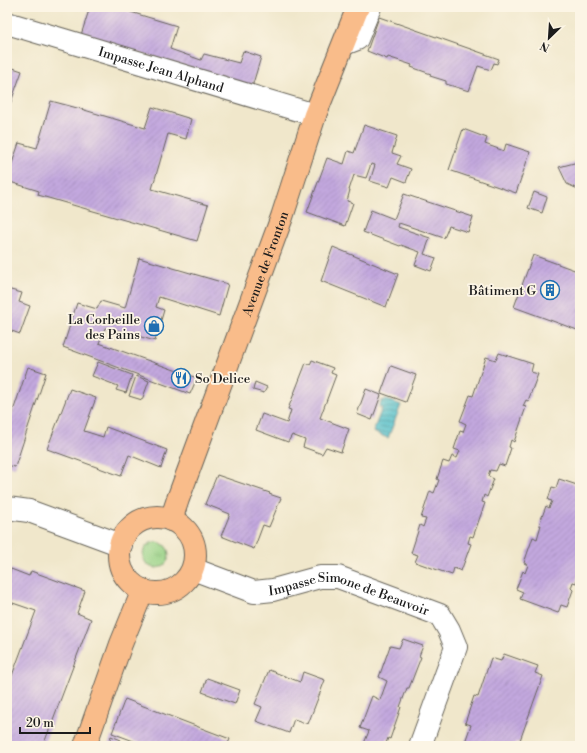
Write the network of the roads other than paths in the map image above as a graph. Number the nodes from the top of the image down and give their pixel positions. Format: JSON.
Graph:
{"nodes":[{"id":1,"x":358,"y":7,"type":"edge"},
{"id":2,"x":370,"y":7,"type":"edge"},
{"id":3,"x":7,"y":23,"type":"edge"},
{"id":4,"x":344,"y":44,"type":"junction"},
{"id":5,"x":315,"y":115,"type":"junction"},
{"id":6,"x":7,"y":508,"type":"edge"},
{"id":7,"x":171,"y":520,"type":"junction"},
{"id":8,"x":121,"y":545,"type":"junction"},
{"id":9,"x":193,"y":569,"type":"junction"},
{"id":10,"x":143,"y":590,"type":"junction"},
{"id":11,"x":84,"y":746,"type":"edge"},
{"id":12,"x":420,"y":746,"type":"edge"}],
"edges":[{"from":1,"to":4,"type":"main road","name":"Avenue de Fronton"},
{"from":2,"to":4,"type":"street"},
{"from":3,"to":5,"type":"street","name":"Impasse Jean Alphand"},
{"from":4,"to":5,"type":"main road","name":"Avenue de Fronton"},
{"from":5,"to":7,"type":"main road","name":"Avenue de Fronton"},
{"from":6,"to":8,"type":"street"},
{"from":7,"to":8,"type":"main road"},
{"from":7,"to":9,"type":"main road"},
{"from":8,"to":10,"type":"main road"},
{"from":9,"to":10,"type":"main road"},
{"from":9,"to":12,"type":"street","name":"Impasse Simone de Beauvoir"},
{"from":10,"to":11,"type":"main road"}]}
